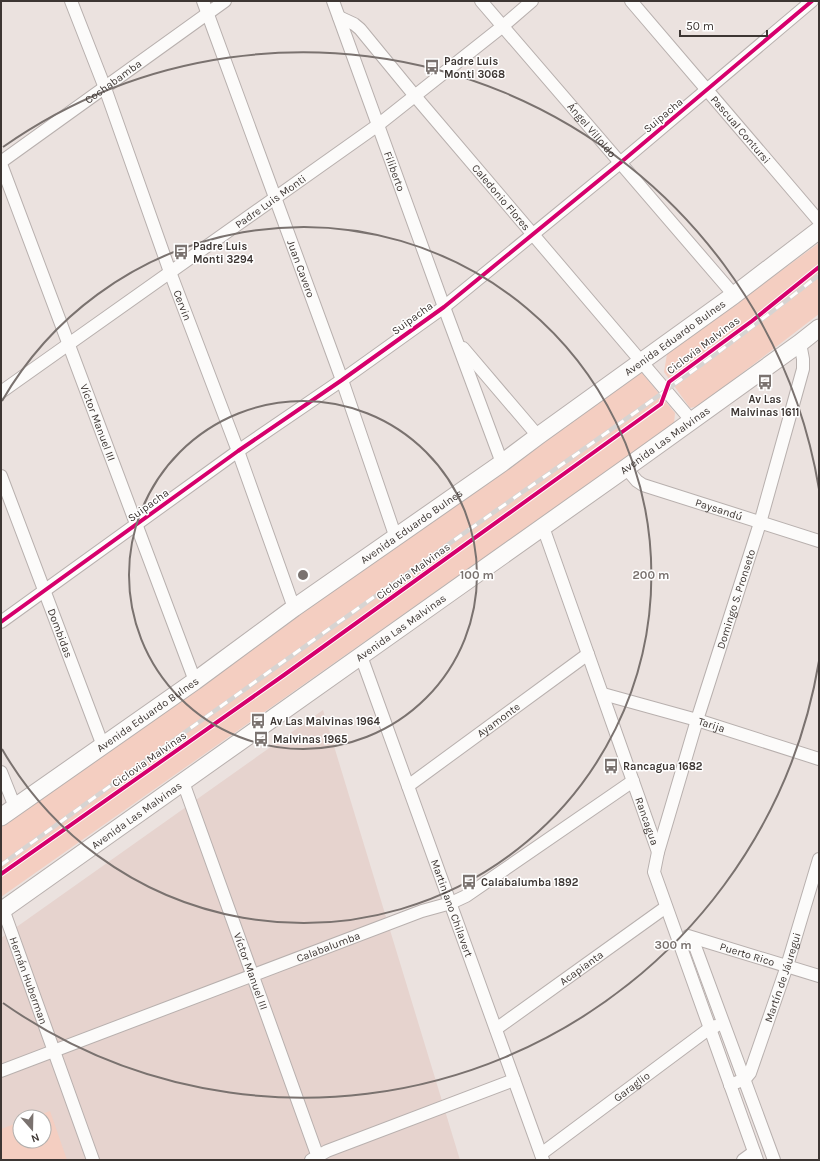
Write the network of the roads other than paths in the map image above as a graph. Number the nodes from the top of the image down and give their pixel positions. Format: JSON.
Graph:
{"nodes":[{"id":1,"x":71,"y":1,"type":"edge"},
{"id":2,"x":203,"y":1,"type":"edge"},
{"id":3,"x":225,"y":1,"type":"edge"},
{"id":4,"x":333,"y":1,"type":"edge"},
{"id":5,"x":481,"y":1,"type":"edge"},
{"id":6,"x":532,"y":1,"type":"edge"},
{"id":7,"x":631,"y":1,"type":"edge"},
{"id":8,"x":812,"y":1,"type":"edge"},
{"id":9,"x":207,"y":14,"type":"junction"},
{"id":10,"x":339,"y":17,"type":"junction"},
{"id":11,"x":502,"y":26,"type":"junction"},
{"id":12,"x":105,"y":88,"type":"junction"},
{"id":13,"x":706,"y":90,"type":"junction"},
{"id":14,"x":415,"y":96,"type":"junction"},
{"id":15,"x":378,"y":125,"type":"junction"},
{"id":16,"x":1,"y":163,"type":"edge"},
{"id":17,"x":620,"y":163,"type":"junction"},
{"id":18,"x":275,"y":198,"type":"junction"},
{"id":19,"x":819,"y":221,"type":"edge"},
{"id":20,"x":819,"y":230,"type":"edge"},
{"id":21,"x":533,"y":235,"type":"junction"},
{"id":22,"x":170,"y":272,"type":"junction"},
{"id":23,"x":734,"y":296,"type":"junction"},
{"id":24,"x":444,"y":307,"type":"junction"},
{"id":25,"x":819,"y":328,"type":"edge"},
{"id":26,"x":458,"y":342,"type":"junction"},
{"id":27,"x":68,"y":344,"type":"junction"},
{"id":28,"x":800,"y":344,"type":"junction"},
{"id":29,"x":642,"y":362,"type":"junction"},
{"id":30,"x":342,"y":380,"type":"junction"},
{"id":31,"x":1,"y":392,"type":"edge"},
{"id":32,"x":691,"y":420,"type":"junction"},
{"id":33,"x":538,"y":436,"type":"junction"},
{"id":34,"x":238,"y":451,"type":"junction"},
{"id":35,"x":502,"y":462,"type":"junction"},
{"id":36,"x":626,"y":468,"type":"junction"},
{"id":37,"x":1,"y":476,"type":"edge"},
{"id":38,"x":760,"y":523,"type":"junction"},
{"id":39,"x":136,"y":525,"type":"junction"},
{"id":40,"x":543,"y":527,"type":"junction"},
{"id":41,"x":396,"y":538,"type":"junction"},
{"id":42,"x":819,"y":541,"type":"edge"},
{"id":43,"x":44,"y":591,"type":"junction"},
{"id":44,"x":294,"y":608,"type":"junction"},
{"id":45,"x":1,"y":622,"type":"edge"},
{"id":46,"x":588,"y":654,"type":"junction"},
{"id":47,"x":361,"y":656,"type":"junction"},
{"id":48,"x":195,"y":681,"type":"junction"},
{"id":49,"x":603,"y":694,"type":"junction"},
{"id":50,"x":696,"y":720,"type":"junction"},
{"id":51,"x":103,"y":746,"type":"junction"},
{"id":52,"x":819,"y":759,"type":"edge"},
{"id":53,"x":1,"y":772,"type":"edge"},
{"id":54,"x":633,"y":781,"type":"junction"},
{"id":55,"x":183,"y":782,"type":"junction"},
{"id":56,"x":408,"y":786,"type":"junction"},
{"id":57,"x":8,"y":812,"type":"edge"},
{"id":58,"x":658,"y":852,"type":"junction"},
{"id":59,"x":819,"y":859,"type":"edge"},
{"id":60,"x":450,"y":903,"type":"junction"},
{"id":61,"x":666,"y":907,"type":"junction"},
{"id":62,"x":2,"y":910,"type":"edge"},
{"id":63,"x":676,"y":933,"type":"junction"},
{"id":64,"x":692,"y":938,"type":"junction"},
{"id":65,"x":787,"y":966,"type":"junction"},
{"id":66,"x":252,"y":976,"type":"junction"},
{"id":67,"x":819,"y":976,"type":"edge"},
{"id":68,"x":723,"y":1022,"type":"junction"},
{"id":69,"x":710,"y":1028,"type":"junction"},
{"id":70,"x":496,"y":1029,"type":"junction"},
{"id":71,"x":54,"y":1052,"type":"junction"},
{"id":72,"x":1,"y":1071,"type":"edge"},
{"id":73,"x":745,"y":1079,"type":"junction"},
{"id":74,"x":514,"y":1080,"type":"junction"},
{"id":75,"x":730,"y":1085,"type":"junction"},
{"id":76,"x":756,"y":1156,"type":"edge"},
{"id":77,"x":542,"y":1157,"type":"edge"},
{"id":78,"x":316,"y":1159,"type":"edge"},
{"id":79,"x":93,"y":1160,"type":"edge"},
{"id":80,"x":743,"y":1160,"type":"edge"},
{"id":81,"x":774,"y":1160,"type":"edge"}],
"edges":[{"from":1,"to":12,"type":"street","name":"Cervin"},
{"from":2,"to":9,"type":"street","name":"Juan Cavero"},
{"from":3,"to":9,"type":"street","name":"Cochabamba"},
{"from":4,"to":10,"type":"street","name":"Filiberto"},
{"from":5,"to":11,"type":"street","name":"Ángel Villoldo"},
{"from":6,"to":11,"type":"street","name":"Padre Luis Monti"},
{"from":7,"to":13,"type":"street","name":"Pascual Contursi"},
{"from":8,"to":13,"type":"street","name":"Suipacha"},
{"from":9,"to":12,"type":"street","name":"Cochabamba"},
{"from":9,"to":18,"type":"street","name":"Juan Cavero"},
{"from":10,"to":14,"type":"street","name":"Caledonio Flores"},
{"from":10,"to":15,"type":"street","name":"Filiberto"},
{"from":11,"to":14,"type":"street","name":"Padre Luis Monti"},
{"from":11,"to":17,"type":"street","name":"Ángel Villoldo"},
{"from":12,"to":16,"type":"street","name":"Cochabamba"},
{"from":12,"to":22,"type":"street","name":"Cervin"},
{"from":13,"to":17,"type":"street","name":"Suipacha"},
{"from":13,"to":19,"type":"street","name":"Pascual Contursi"},
{"from":14,"to":15,"type":"street","name":"Padre Luis Monti"},
{"from":14,"to":21,"type":"street","name":"Caledonio Flores"},
{"from":15,"to":18,"type":"street","name":"Padre Luis Monti"},
{"from":15,"to":24,"type":"street","name":"Filiberto"},
{"from":16,"to":27,"type":"street","name":"Víctor Manuel III"},
{"from":17,"to":21,"type":"street","name":"Suipacha"},
{"from":17,"to":23,"type":"street","name":"Ángel Villoldo"},
{"from":18,"to":22,"type":"street","name":"Padre Luis Monti"},
{"from":18,"to":30,"type":"street","name":"Juan Cavero"},
{"from":20,"to":23,"type":"main road","name":"Avenida Eduardo Bulnes"},
{"from":21,"to":24,"type":"street","name":"Suipacha"},
{"from":21,"to":29,"type":"street","name":"Caledonio Flores"},
{"from":22,"to":27,"type":"street","name":"Padre Luis Monti"},
{"from":22,"to":34,"type":"street","name":"Cervin"},
{"from":23,"to":29,"type":"main road","name":"Avenida Eduardo Bulnes"},
{"from":24,"to":26,"type":"street","name":"Filiberto"},
{"from":24,"to":30,"type":"street","name":"Suipacha"},
{"from":25,"to":28,"type":"main road","name":"Avenida Las Malvinas"},
{"from":26,"to":33,"type":"street","name":"Filiberto"},
{"from":26,"to":35,"type":"street","name":"Filiberto"},
{"from":27,"to":31,"type":"street","name":"Padre Luis Monti"},
{"from":27,"to":39,"type":"street","name":"Víctor Manuel III"},
{"from":28,"to":32,"type":"main road","name":"Avenida Las Malvinas"},
{"from":28,"to":38,"type":"street","name":"Domingo S. Pronseto"},
{"from":29,"to":32,"type":"street","name":"Caledonio Flores"},
{"from":29,"to":33,"type":"main road","name":"Avenida Eduardo Bulnes"},
{"from":30,"to":34,"type":"street","name":"Suipacha"},
{"from":30,"to":41,"type":"street","name":"Juan Cavero"},
{"from":32,"to":36,"type":"main road","name":"Avenida Las Malvinas"},
{"from":33,"to":35,"type":"main road","name":"Avenida Eduardo Bulnes"},
{"from":34,"to":39,"type":"street","name":"Suipacha"},
{"from":34,"to":44,"type":"street","name":"Cervin"},
{"from":35,"to":41,"type":"main road","name":"Avenida Eduardo Bulnes"},
{"from":36,"to":38,"type":"street","name":"Paysandú"},
{"from":36,"to":40,"type":"main road","name":"Avenida Las Malvinas"},
{"from":37,"to":43,"type":"street","name":"Dombidas"},
{"from":38,"to":42,"type":"street","name":"Paysandú"},
{"from":38,"to":50,"type":"street","name":"Domingo S. Pronseto"},
{"from":39,"to":43,"type":"street","name":"Suipacha"},
{"from":39,"to":48,"type":"street","name":"Víctor Manuel III"},
{"from":40,"to":46,"type":"street","name":"Rancagua"},
{"from":40,"to":47,"type":"main road","name":"Avenida Las Malvinas"},
{"from":41,"to":44,"type":"main road","name":"Avenida Eduardo Bulnes"},
{"from":43,"to":45,"type":"street","name":"Suipacha"},
{"from":43,"to":51,"type":"street","name":"Dombidas"},
{"from":44,"to":48,"type":"main road","name":"Avenida Eduardo Bulnes"},
{"from":46,"to":49,"type":"street","name":"Rancagua"},
{"from":46,"to":56,"type":"street","name":"Ayamonte"},
{"from":47,"to":55,"type":"main road","name":"Avenida Las Malvinas"},
{"from":47,"to":56,"type":"street","name":"Martiniano Chilavert"},
{"from":48,"to":51,"type":"main road","name":"Avenida Eduardo Bulnes"},
{"from":49,"to":50,"type":"street","name":"Tarija"},
{"from":49,"to":54,"type":"street","name":"Rancagua"},
{"from":50,"to":52,"type":"street","name":"Tarija"},
{"from":50,"to":58,"type":"street","name":"Domingo S. Pronseto"},
{"from":51,"to":57,"type":"main road","name":"Avenida Eduardo Bulnes"},
{"from":53,"to":57,"type":"street"},
{"from":54,"to":58,"type":"street","name":"Rancagua"},
{"from":54,"to":60,"type":"street","name":"Calabalumba"},
{"from":55,"to":62,"type":"main road","name":"Avenida Las Malvinas"},
{"from":55,"to":66,"type":"street","name":"Víctor Manuel III"},
{"from":56,"to":60,"type":"street","name":"Martiniano Chilavert"},
{"from":58,"to":61,"type":"street","name":"Rancagua"},
{"from":59,"to":65,"type":"street","name":"Martín de Jáuregui"},
{"from":60,"to":66,"type":"street","name":"Calabalumba"},
{"from":60,"to":70,"type":"street","name":"Martiniano Chilavert"},
{"from":61,"to":63,"type":"street","name":"Rancagua"},
{"from":61,"to":70,"type":"street","name":"Acapianta"},
{"from":62,"to":71,"type":"street","name":"Hernán Huberman"},
{"from":63,"to":64,"type":"street","name":"Puerto Rico"},
{"from":63,"to":69,"type":"street","name":"Rancagua"},
{"from":64,"to":65,"type":"street","name":"Puerto Rico"},
{"from":64,"to":68,"type":"street"},
{"from":65,"to":67,"type":"street","name":"Puerto Rico"},
{"from":65,"to":73,"type":"street","name":"Martín de Jáuregui"},
{"from":66,"to":71,"type":"street","name":"Calabalumba"},
{"from":66,"to":78,"type":"street","name":"Víctor Manuel III"},
{"from":68,"to":69,"type":"street","name":"Garaglio"},
{"from":68,"to":73,"type":"street"},
{"from":69,"to":75,"type":"street","name":"Rancagua"},
{"from":69,"to":77,"type":"street","name":"Garaglio"},
{"from":70,"to":74,"type":"street","name":"Martiniano Chilavert"},
{"from":71,"to":72,"type":"street","name":"Calabalumba"},
{"from":71,"to":79,"type":"street","name":"Hernán Huberman"},
{"from":73,"to":75,"type":"street"},
{"from":73,"to":81,"type":"street"},
{"from":74,"to":77,"type":"street","name":"Martiniano Chilavert"},
{"from":74,"to":78,"type":"street"},
{"from":75,"to":76,"type":"street","name":"Rancagua"},
{"from":76,"to":80,"type":"street"}]}
